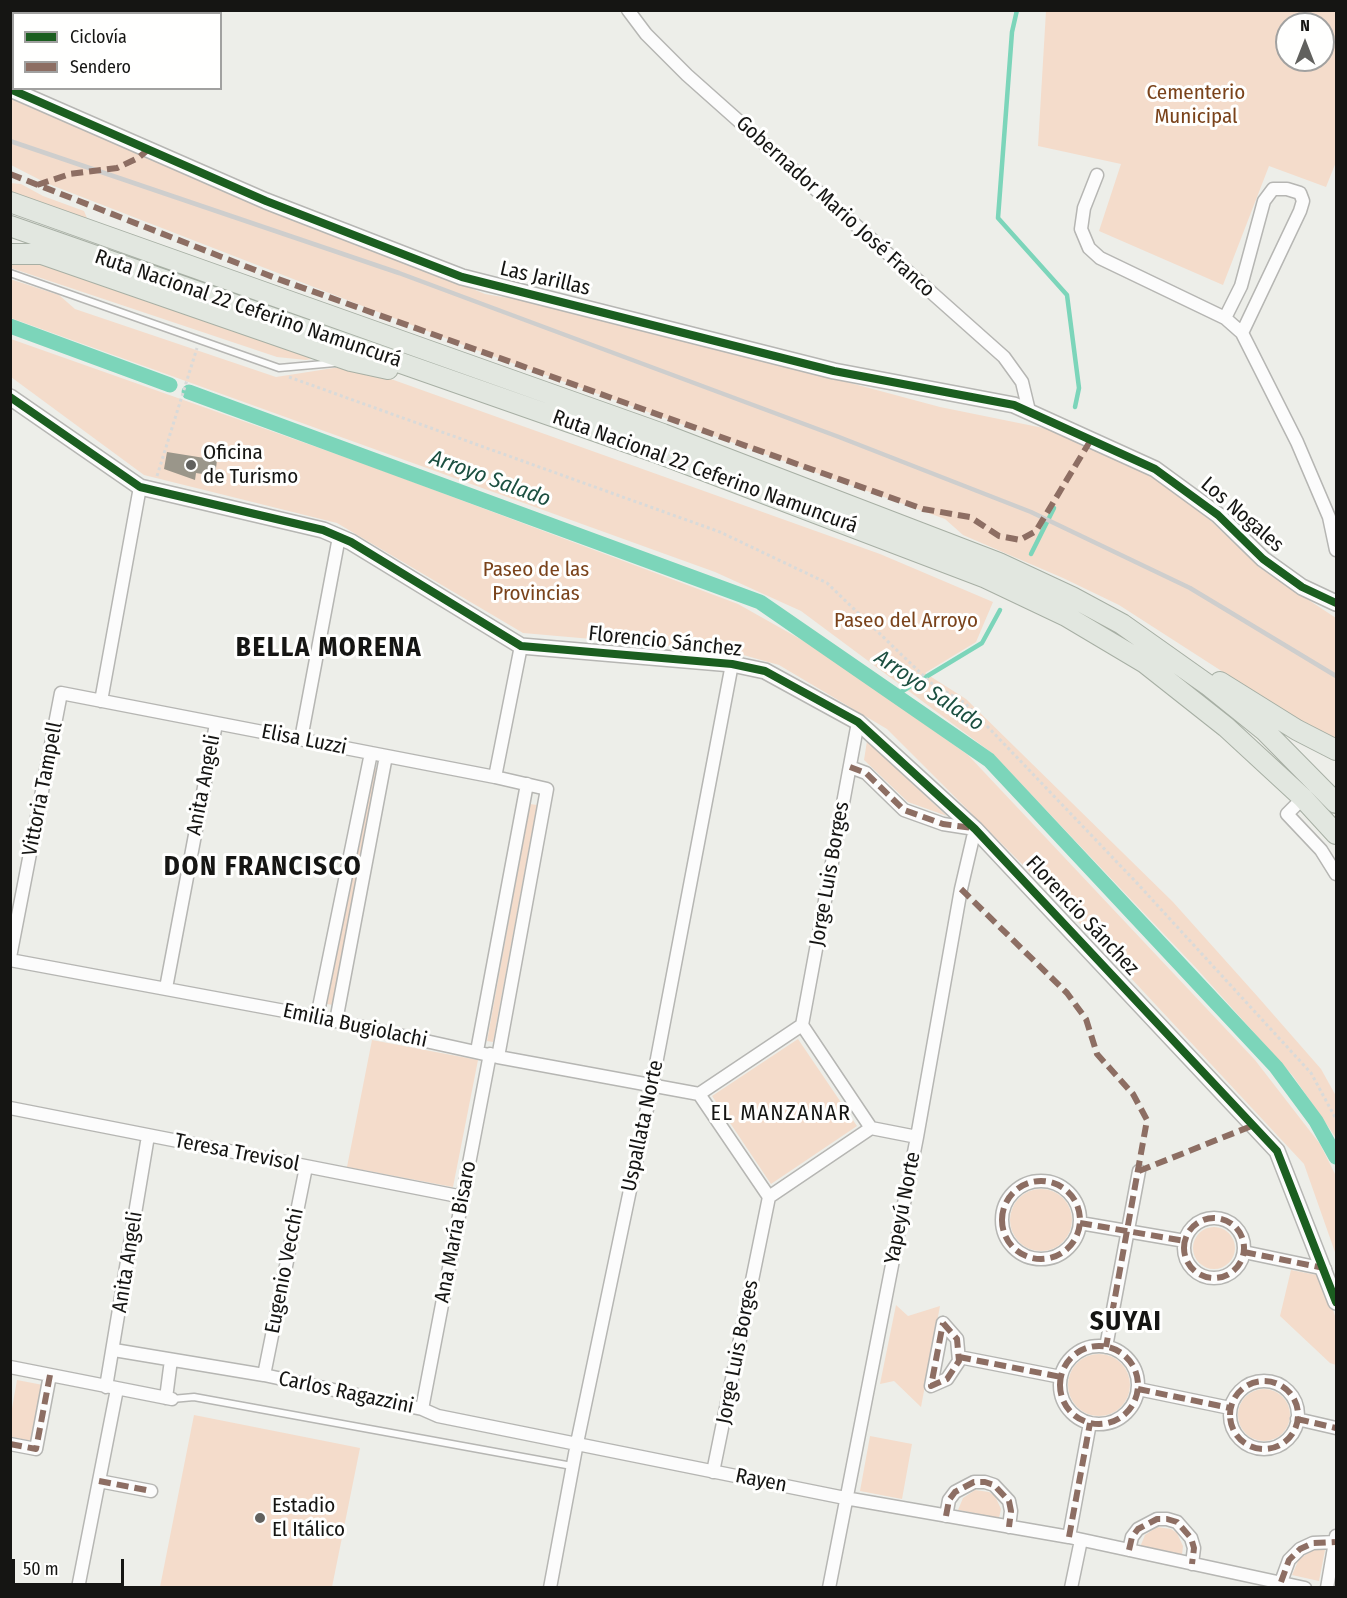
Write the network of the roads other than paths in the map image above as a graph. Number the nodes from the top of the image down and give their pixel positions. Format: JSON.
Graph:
{"nodes":[{"id":1,"x":628,"y":10,"type":"edge"},
{"id":2,"x":12,"y":90,"type":"edge"},
{"id":3,"x":1097,"y":175,"type":"dead end"},
{"id":4,"x":10,"y":202,"type":"edge"},
{"id":5,"x":10,"y":226,"type":"edge"},
{"id":6,"x":10,"y":254,"type":"edge"},
{"id":7,"x":10,"y":273,"type":"edge"},
{"id":8,"x":1225,"y":318,"type":"junction"},
{"id":9,"x":1242,"y":333,"type":"junction"},
{"id":10,"x":351,"y":362,"type":"junction"},
{"id":11,"x":459,"y":383,"type":"junction"},
{"id":12,"x":10,"y":397,"type":"edge"},
{"id":13,"x":1029,"y":411,"type":"junction"},
{"id":14,"x":1092,"y":438,"type":"joint"},
{"id":15,"x":147,"y":488,"type":"junction"},
{"id":16,"x":339,"y":537,"type":"junction"},
{"id":17,"x":1336,"y":550,"type":"edge"},
{"id":18,"x":1336,"y":603,"type":"edge"},
{"id":19,"x":1122,"y":624,"type":"junction"},
{"id":20,"x":521,"y":646,"type":"junction"},
{"id":21,"x":732,"y":664,"type":"junction"},
{"id":22,"x":61,"y":693,"type":"joint"},
{"id":23,"x":101,"y":701,"type":"junction"},
{"id":24,"x":858,"y":723,"type":"junction"},
{"id":25,"x":216,"y":724,"type":"junction"},
{"id":26,"x":301,"y":739,"type":"junction"},
{"id":27,"x":1336,"y":750,"type":"edge"},
{"id":28,"x":370,"y":753,"type":"junction"},
{"id":29,"x":386,"y":756,"type":"junction"},
{"id":30,"x":850,"y":767,"type":"junction"},
{"id":31,"x":495,"y":777,"type":"junction"},
{"id":32,"x":527,"y":784,"type":"junction"},
{"id":33,"x":547,"y":789,"type":"joint"},
{"id":34,"x":1303,"y":798,"type":"junction"},
{"id":35,"x":1336,"y":803,"type":"edge"},
{"id":36,"x":975,"y":829,"type":"junction"},
{"id":37,"x":1336,"y":834,"type":"edge"},
{"id":38,"x":1336,"y":874,"type":"edge"},
{"id":39,"x":10,"y":958,"type":"edge"},
{"id":40,"x":165,"y":988,"type":"junction"},
{"id":41,"x":317,"y":1017,"type":"junction"},
{"id":42,"x":336,"y":1021,"type":"junction"},
{"id":43,"x":802,"y":1025,"type":"junction"},
{"id":44,"x":477,"y":1051,"type":"junction"},
{"id":45,"x":494,"y":1056,"type":"junction"},
{"id":46,"x":652,"y":1085,"type":"junction"},
{"id":47,"x":699,"y":1094,"type":"junction"},
{"id":48,"x":10,"y":1108,"type":"edge"},
{"id":49,"x":871,"y":1128,"type":"junction"},
{"id":50,"x":148,"y":1136,"type":"junction"},
{"id":51,"x":917,"y":1137,"type":"junction"},
{"id":52,"x":306,"y":1167,"type":"junction"},
{"id":53,"x":1138,"y":1171,"type":"dead end"},
{"id":54,"x":463,"y":1197,"type":"junction"},
{"id":55,"x":769,"y":1197,"type":"junction"},
{"id":56,"x":1080,"y":1223,"type":"junction"},
{"id":57,"x":1126,"y":1231,"type":"junction"},
{"id":58,"x":1185,"y":1241,"type":"junction"},
{"id":59,"x":1244,"y":1252,"type":"junction"},
{"id":60,"x":1325,"y":1269,"type":"junction"},
{"id":61,"x":1336,"y":1302,"type":"edge"},
{"id":62,"x":1106,"y":1347,"type":"junction"},
{"id":63,"x":114,"y":1350,"type":"junction"},
{"id":64,"x":959,"y":1357,"type":"dead end"},
{"id":65,"x":171,"y":1360,"type":"junction"},
{"id":66,"x":10,"y":1367,"type":"edge"},
{"id":67,"x":50,"y":1375,"type":"junction"},
{"id":68,"x":264,"y":1376,"type":"junction"},
{"id":69,"x":1061,"y":1377,"type":"junction"},
{"id":70,"x":112,"y":1388,"type":"junction"},
{"id":71,"x":1138,"y":1389,"type":"junction"},
{"id":72,"x":169,"y":1398,"type":"junction"},
{"id":73,"x":422,"y":1408,"type":"junction"},
{"id":74,"x":1230,"y":1408,"type":"junction"},
{"id":75,"x":1298,"y":1419,"type":"junction"},
{"id":76,"x":1090,"y":1423,"type":"junction"},
{"id":77,"x":1336,"y":1428,"type":"edge"},
{"id":78,"x":577,"y":1443,"type":"junction"},
{"id":79,"x":10,"y":1444,"type":"edge"},
{"id":80,"x":572,"y":1466,"type":"junction"},
{"id":81,"x":714,"y":1472,"type":"junction"},
{"id":82,"x":99,"y":1481,"type":"junction"},
{"id":83,"x":151,"y":1491,"type":"dead end"},
{"id":84,"x":845,"y":1498,"type":"junction"},
{"id":85,"x":946,"y":1516,"type":"junction"},
{"id":86,"x":1009,"y":1527,"type":"junction"},
{"id":87,"x":1336,"y":1538,"type":"edge"},
{"id":88,"x":1075,"y":1539,"type":"junction"},
{"id":89,"x":1129,"y":1550,"type":"junction"},
{"id":90,"x":1192,"y":1564,"type":"junction"},
{"id":91,"x":1281,"y":1582,"type":"junction"},
{"id":92,"x":78,"y":1587,"type":"edge"},
{"id":93,"x":550,"y":1587,"type":"edge"},
{"id":94,"x":829,"y":1587,"type":"edge"},
{"id":95,"x":1071,"y":1587,"type":"edge"},
{"id":96,"x":1305,"y":1587,"type":"edge"},
{"id":97,"x":1327,"y":1587,"type":"edge"}],
"edges":[{"from":1,"to":13,"type":"street","name":"Gobernador Mario José Franco"},
{"from":2,"to":13,"type":"street","name":"Las Jarillas"},
{"from":3,"to":8,"type":"street"},
{"from":4,"to":19,"type":"highway","name":"Ruta Nacional 22 Ceferino Namuncurá"},
{"from":5,"to":11,"type":"highway","name":"Ruta Nacional 22 Ceferino Namuncurá"},
{"from":6,"to":10,"type":"highway"},
{"from":7,"to":10,"type":"lane"},
{"from":8,"to":9,"type":"street"},
{"from":8,"to":9,"type":"street"},
{"from":9,"to":17,"type":"street"},
{"from":10,"to":11,"type":"highway"},
{"from":11,"to":34,"type":"highway","name":"Ruta Nacional 22 Ceferino Namuncurá"},
{"from":12,"to":15,"type":"street","name":"Florencio Sánchez"},
{"from":13,"to":14,"type":"street","name":"Las Jarillas"},
{"from":14,"to":18,"type":"street","name":"Los Nogales"},
{"from":15,"to":16,"type":"street","name":"Florencio Sánchez"},
{"from":15,"to":23,"type":"street"},
{"from":16,"to":20,"type":"street","name":"Florencio Sánchez"},
{"from":16,"to":26,"type":"street"},
{"from":19,"to":27,"type":"highway"},
{"from":19,"to":35,"type":"highway","name":"Ruta Nacional 22 Ceferino Namuncurá"},
{"from":20,"to":21,"type":"street","name":"Florencio Sánchez"},
{"from":20,"to":31,"type":"street"},
{"from":21,"to":24,"type":"street","name":"Florencio Sánchez"},
{"from":21,"to":46,"type":"street","name":"Uspallata Norte"},
{"from":22,"to":23,"type":"street","name":"Elisa Luzzi"},
{"from":22,"to":39,"type":"street","name":"Vittoria Tampell"},
{"from":23,"to":25,"type":"street","name":"Elisa Luzzi"},
{"from":24,"to":30,"type":"street","name":"Jorge Luis Borges"},
{"from":24,"to":36,"type":"street","name":"Florencio Sánchez"},
{"from":25,"to":26,"type":"street","name":"Elisa Luzzi"},
{"from":25,"to":40,"type":"street","name":"Anita Angeli"},
{"from":26,"to":28,"type":"street","name":"Elisa Luzzi"},
{"from":28,"to":29,"type":"street","name":"Elisa Luzzi"},
{"from":28,"to":41,"type":"street"},
{"from":29,"to":31,"type":"street","name":"Elisa Luzzi"},
{"from":29,"to":42,"type":"street"},
{"from":30,"to":36,"type":"street"},
{"from":30,"to":43,"type":"street","name":"Jorge Luis Borges"},
{"from":31,"to":32,"type":"street","name":"Elisa Luzzi"},
{"from":32,"to":33,"type":"street","name":"Elisa Luzzi"},
{"from":32,"to":44,"type":"street"},
{"from":33,"to":45,"type":"street","name":"Ana María Bisaro"},
{"from":34,"to":37,"type":"highway","name":"Ruta Nacional 22 Ceferino Namuncurá"},
{"from":34,"to":38,"type":"street"},
{"from":36,"to":51,"type":"street","name":"Yapeyú Norte"},
{"from":36,"to":60,"type":"street","name":"Florencio Sánchez"},
{"from":39,"to":40,"type":"street","name":"Emilia Bugiolachi"},
{"from":40,"to":41,"type":"street","name":"Emilia Bugiolachi"},
{"from":41,"to":42,"type":"street","name":"Emilia Bugiolachi"},
{"from":42,"to":44,"type":"street","name":"Emilia Bugiolachi"},
{"from":43,"to":47,"type":"street"},
{"from":43,"to":49,"type":"street"},
{"from":44,"to":45,"type":"street","name":"Emilia Bugiolachi"},
{"from":45,"to":46,"type":"street","name":"Emilia Bugiolachi"},
{"from":45,"to":54,"type":"street","name":"Ana María Bisaro"},
{"from":46,"to":47,"type":"street","name":"Emilia Bugiolachi"},
{"from":46,"to":78,"type":"street","name":"Uspallata Norte"},
{"from":47,"to":55,"type":"street"},
{"from":48,"to":50,"type":"street","name":"Teresa Trevisol"},
{"from":49,"to":51,"type":"street"},
{"from":49,"to":55,"type":"street"},
{"from":50,"to":52,"type":"street","name":"Teresa Trevisol"},
{"from":50,"to":63,"type":"street","name":"Anita Angeli"},
{"from":51,"to":84,"type":"street","name":"Yapeyú Norte"},
{"from":52,"to":54,"type":"street","name":"Teresa Trevisol"},
{"from":52,"to":68,"type":"street","name":"Eugenio Vecchi"},
{"from":53,"to":57,"type":"street"},
{"from":54,"to":73,"type":"street","name":"Ana María Bisaro"},
{"from":55,"to":81,"type":"street","name":"Jorge Luis Borges"},
{"from":56,"to":56,"type":"street"},
{"from":56,"to":57,"type":"street"},
{"from":57,"to":58,"type":"street"},
{"from":57,"to":62,"type":"street"},
{"from":58,"to":59,"type":"street"},
{"from":58,"to":59,"type":"street"},
{"from":59,"to":60,"type":"street"},
{"from":60,"to":61,"type":"street","name":"Florencio Sánchez"},
{"from":62,"to":69,"type":"street"},
{"from":62,"to":71,"type":"street"},
{"from":63,"to":65,"type":"street","name":"Carlos Ragazzini"},
{"from":63,"to":70,"type":"street","name":"Anita Angeli"},
{"from":64,"to":69,"type":"street"},
{"from":65,"to":68,"type":"street","name":"Carlos Ragazzini"},
{"from":65,"to":72,"type":"street"},
{"from":66,"to":67,"type":"street"},
{"from":67,"to":70,"type":"street"},
{"from":67,"to":79,"type":"street"},
{"from":68,"to":73,"type":"street","name":"Carlos Ragazzini"},
{"from":69,"to":76,"type":"street"},
{"from":70,"to":72,"type":"street"},
{"from":70,"to":82,"type":"street","name":"Anita Angeli"},
{"from":71,"to":74,"type":"street"},
{"from":71,"to":76,"type":"street"},
{"from":72,"to":80,"type":"lane"},
{"from":73,"to":78,"type":"street","name":"Carlos Ragazzini"},
{"from":74,"to":75,"type":"street"},
{"from":74,"to":75,"type":"street"},
{"from":75,"to":77,"type":"street"},
{"from":76,"to":88,"type":"street"},
{"from":78,"to":80,"type":"street","name":"Uspallata Norte"},
{"from":78,"to":81,"type":"street","name":"Rayen"},
{"from":80,"to":93,"type":"street","name":"Uspallata Norte"},
{"from":81,"to":84,"type":"street","name":"Rayen"},
{"from":82,"to":83,"type":"street"},
{"from":82,"to":92,"type":"street","name":"Anita Angeli"},
{"from":84,"to":85,"type":"street","name":"Rayen"},
{"from":84,"to":94,"type":"street","name":"Yapeyú Norte"},
{"from":85,"to":86,"type":"street","name":"Rayen"},
{"from":85,"to":86,"type":"street"},
{"from":86,"to":88,"type":"street","name":"Rayen"},
{"from":87,"to":91,"type":"street"},
{"from":87,"to":97,"type":"street"},
{"from":88,"to":89,"type":"street","name":"Rayen"},
{"from":88,"to":95,"type":"street"},
{"from":89,"to":90,"type":"street","name":"Rayen"},
{"from":89,"to":90,"type":"street"},
{"from":90,"to":91,"type":"street","name":"Rayen"},
{"from":91,"to":96,"type":"street","name":"Rayen"}]}
